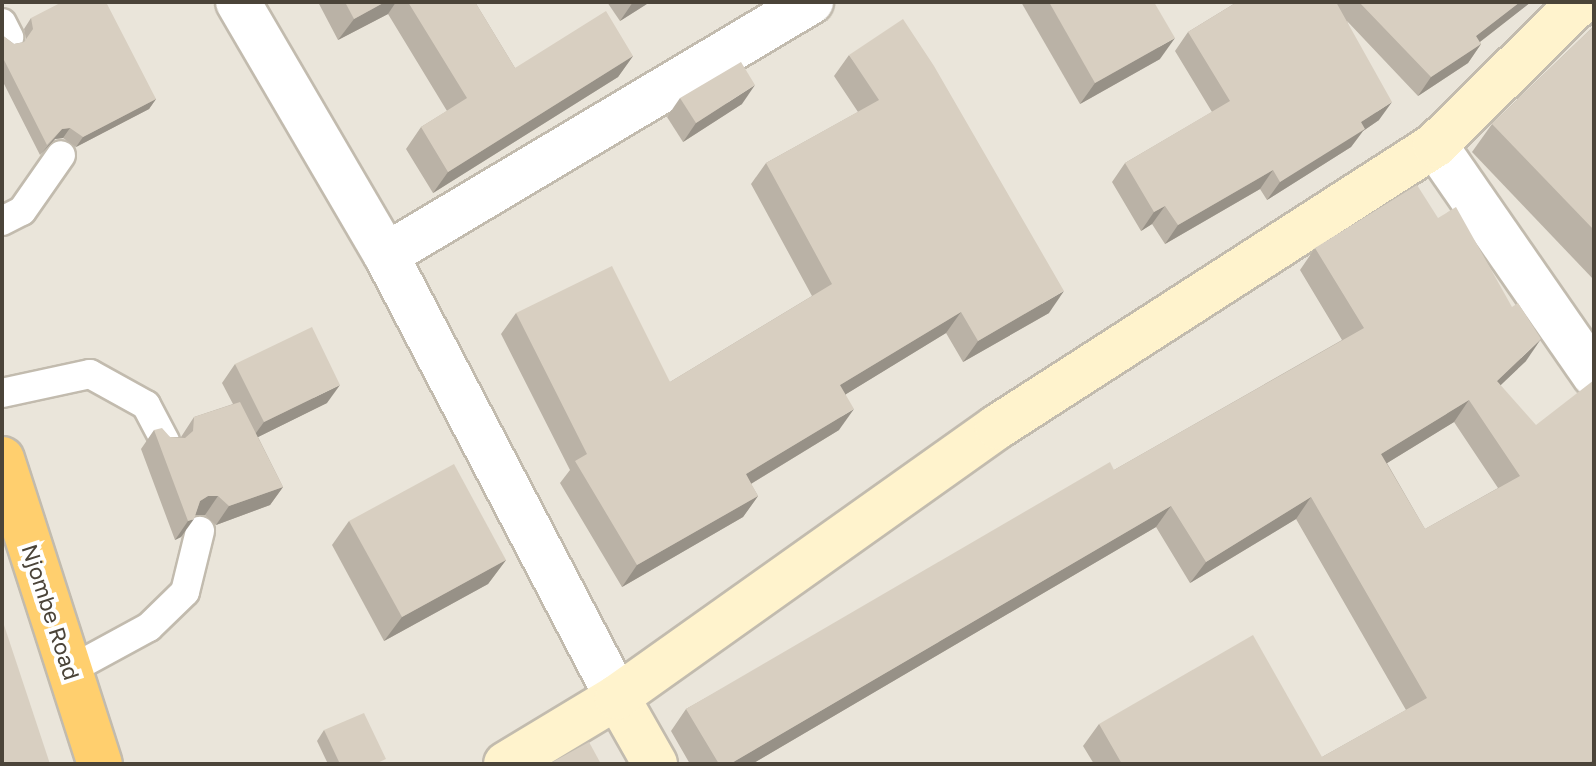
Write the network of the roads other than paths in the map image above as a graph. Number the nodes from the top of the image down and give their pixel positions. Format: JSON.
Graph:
{"nodes":[{"id":1,"x":238,"y":2,"type":"edge"},
{"id":2,"x":811,"y":2,"type":"edge"},
{"id":3,"x":1580,"y":2,"type":"edge"},
{"id":4,"x":1435,"y":145,"type":"junction"},
{"id":5,"x":61,"y":155,"type":"dead end"},
{"id":6,"x":2,"y":221,"type":"edge"},
{"id":7,"x":386,"y":255,"type":"junction"},
{"id":8,"x":1594,"y":375,"type":"edge"},
{"id":9,"x":2,"y":393,"type":"edge"},
{"id":10,"x":165,"y":441,"type":"edge"},
{"id":11,"x":2,"y":459,"type":"edge"},
{"id":12,"x":200,"y":531,"type":"edge"},
{"id":13,"x":70,"y":670,"type":"junction"},
{"id":14,"x":617,"y":697,"type":"junction"},
{"id":15,"x":100,"y":764,"type":"edge"},
{"id":16,"x":506,"y":764,"type":"edge"},
{"id":17,"x":655,"y":764,"type":"edge"}],
"edges":[{"from":1,"to":7,"type":"street"},
{"from":2,"to":7,"type":"street"},
{"from":3,"to":4,"type":"street"},
{"from":4,"to":8,"type":"street"},
{"from":4,"to":14,"type":"street"},
{"from":5,"to":6,"type":"lane"},
{"from":7,"to":14,"type":"street"},
{"from":9,"to":10,"type":"lane"},
{"from":11,"to":13,"type":"highway","name":"Njombe Road"},
{"from":12,"to":13,"type":"lane"},
{"from":13,"to":15,"type":"highway","name":"Njombe Road"},
{"from":14,"to":16,"type":"street"},
{"from":14,"to":17,"type":"street"}]}
